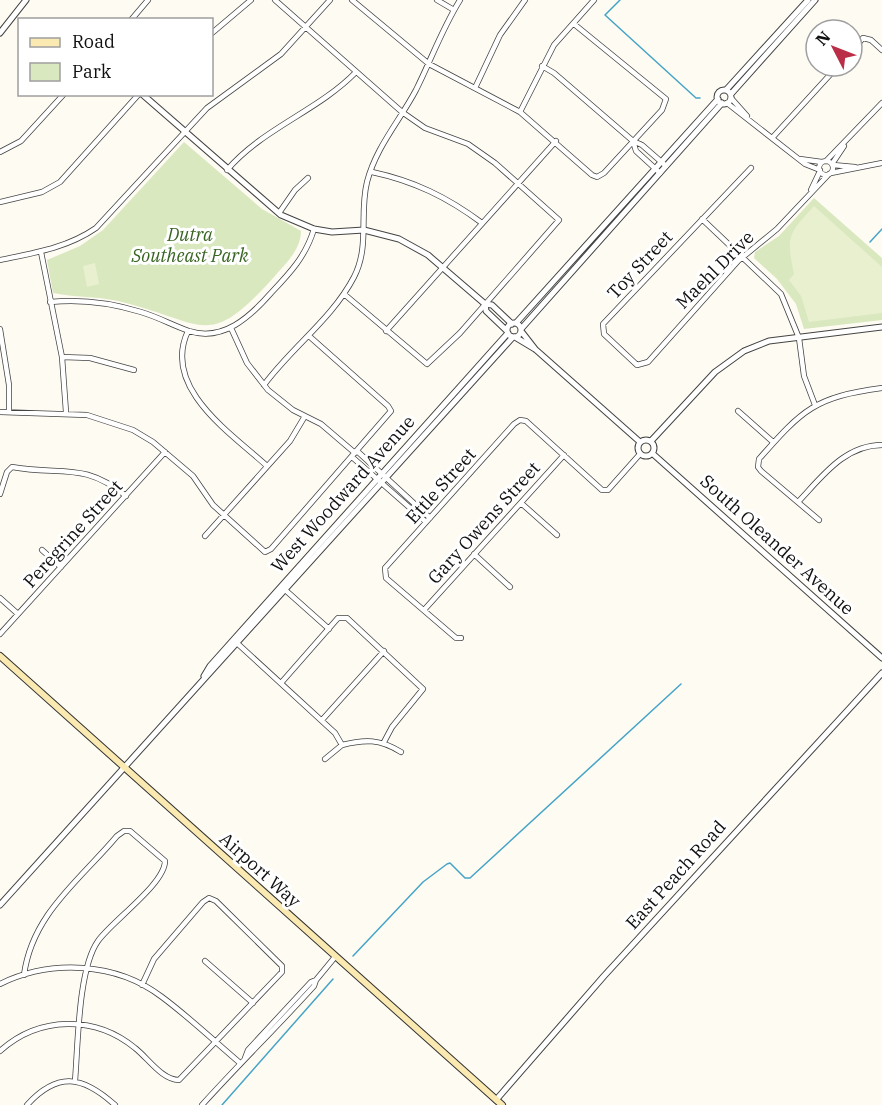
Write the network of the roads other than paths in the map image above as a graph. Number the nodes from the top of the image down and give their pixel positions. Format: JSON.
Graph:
{"nodes":[{"id":1,"x":26,"y":0,"type":"edge"},
{"id":2,"x":148,"y":0,"type":"edge"},
{"id":3,"x":251,"y":0,"type":"edge"},
{"id":4,"x":275,"y":0,"type":"edge"},
{"id":5,"x":330,"y":0,"type":"edge"},
{"id":6,"x":352,"y":0,"type":"edge"},
{"id":7,"x":437,"y":0,"type":"edge"},
{"id":8,"x":460,"y":0,"type":"edge"},
{"id":9,"x":525,"y":0,"type":"edge"},
{"id":10,"x":594,"y":0,"type":"edge"},
{"id":11,"x":808,"y":0,"type":"edge"},
{"id":12,"x":815,"y":0,"type":"edge"},
{"id":13,"x":454,"y":10,"type":"junction"},
{"id":14,"x":133,"y":18,"type":"edge"},
{"id":15,"x":574,"y":24,"type":"junction"},
{"id":16,"x":306,"y":27,"type":"junction"},
{"id":17,"x":213,"y":32,"type":"edge"},
{"id":18,"x":0,"y":33,"type":"edge"},
{"id":19,"x":864,"y":38,"type":"edge"},
{"id":20,"x":882,"y":50,"type":"edge"},
{"id":21,"x":429,"y":64,"type":"junction"},
{"id":22,"x":542,"y":66,"type":"junction"},
{"id":23,"x":356,"y":72,"type":"junction"},
{"id":24,"x":827,"y":78,"type":"edge"},
{"id":25,"x":475,"y":88,"type":"junction"},
{"id":26,"x":62,"y":96,"type":"edge"},
{"id":27,"x":139,"y":96,"type":"edge"},
{"id":28,"x":143,"y":96,"type":"edge"},
{"id":29,"x":726,"y":98,"type":"junction"},
{"id":30,"x":882,"y":103,"type":"edge"},
{"id":31,"x":402,"y":112,"type":"junction"},
{"id":32,"x":520,"y":112,"type":"junction"},
{"id":33,"x":184,"y":132,"type":"junction"},
{"id":34,"x":773,"y":137,"type":"junction"},
{"id":35,"x":555,"y":141,"type":"junction"},
{"id":36,"x":633,"y":141,"type":"junction"},
{"id":37,"x":845,"y":143,"type":"junction"},
{"id":38,"x":0,"y":152,"type":"edge"},
{"id":39,"x":840,"y":155,"type":"junction"},
{"id":40,"x":800,"y":159,"type":"junction"},
{"id":41,"x":824,"y":161,"type":"junction"},
{"id":42,"x":882,"y":163,"type":"edge"},
{"id":43,"x":664,"y":164,"type":"junction"},
{"id":44,"x":833,"y":164,"type":"junction"},
{"id":45,"x":842,"y":165,"type":"junction"},
{"id":46,"x":855,"y":167,"type":"junction"},
{"id":47,"x":751,"y":168,"type":"dead end"},
{"id":48,"x":227,"y":170,"type":"junction"},
{"id":49,"x":657,"y":171,"type":"junction"},
{"id":50,"x":820,"y":171,"type":"junction"},
{"id":51,"x":372,"y":172,"type":"junction"},
{"id":52,"x":830,"y":174,"type":"junction"},
{"id":53,"x":308,"y":178,"type":"dead end"},
{"id":54,"x":649,"y":180,"type":"junction"},
{"id":55,"x":519,"y":182,"type":"junction"},
{"id":56,"x":808,"y":196,"type":"junction"},
{"id":57,"x":0,"y":202,"type":"edge"},
{"id":58,"x":279,"y":213,"type":"junction"},
{"id":59,"x":702,"y":219,"type":"junction"},
{"id":60,"x":482,"y":223,"type":"junction"},
{"id":61,"x":314,"y":229,"type":"junction"},
{"id":62,"x":364,"y":230,"type":"junction"},
{"id":63,"x":41,"y":252,"type":"junction"},
{"id":64,"x":742,"y":257,"type":"junction"},
{"id":65,"x":0,"y":261,"type":"edge"},
{"id":66,"x":443,"y":267,"type":"junction"},
{"id":67,"x":344,"y":294,"type":"junction"},
{"id":68,"x":50,"y":302,"type":"junction"},
{"id":69,"x":485,"y":304,"type":"junction"},
{"id":70,"x":514,"y":324,"type":"junction"},
{"id":71,"x":882,"y":327,"type":"edge"},
{"id":72,"x":231,"y":328,"type":"junction"},
{"id":73,"x":0,"y":329,"type":"edge"},
{"id":74,"x":521,"y":330,"type":"junction"},
{"id":75,"x":188,"y":331,"type":"junction"},
{"id":76,"x":386,"y":331,"type":"junction"},
{"id":77,"x":511,"y":334,"type":"junction"},
{"id":78,"x":309,"y":336,"type":"junction"},
{"id":79,"x":799,"y":338,"type":"junction"},
{"id":80,"x":535,"y":349,"type":"junction"},
{"id":81,"x":62,"y":357,"type":"junction"},
{"id":82,"x":642,"y":365,"type":"joint"},
{"id":83,"x":134,"y":370,"type":"dead end"},
{"id":84,"x":264,"y":385,"type":"junction"},
{"id":85,"x":882,"y":388,"type":"edge"},
{"id":86,"x":815,"y":405,"type":"junction"},
{"id":87,"x":738,"y":411,"type":"dead end"},
{"id":88,"x":0,"y":412,"type":"edge"},
{"id":89,"x":9,"y":412,"type":"junction"},
{"id":90,"x":66,"y":412,"type":"junction"},
{"id":91,"x":305,"y":416,"type":"junction"},
{"id":92,"x":651,"y":441,"type":"junction"},
{"id":93,"x":640,"y":442,"type":"junction"},
{"id":94,"x":773,"y":442,"type":"junction"},
{"id":95,"x":882,"y":446,"type":"edge"},
{"id":96,"x":165,"y":452,"type":"junction"},
{"id":97,"x":355,"y":454,"type":"junction"},
{"id":98,"x":640,"y":454,"type":"junction"},
{"id":99,"x":652,"y":454,"type":"junction"},
{"id":100,"x":564,"y":455,"type":"junction"},
{"id":101,"x":267,"y":466,"type":"junction"},
{"id":102,"x":384,"y":475,"type":"junction"},
{"id":103,"x":378,"y":482,"type":"junction"},
{"id":104,"x":0,"y":494,"type":"edge"},
{"id":105,"x":126,"y":496,"type":"junction"},
{"id":106,"x":521,"y":502,"type":"junction"},
{"id":107,"x":798,"y":502,"type":"junction"},
{"id":108,"x":418,"y":506,"type":"junction"},
{"id":109,"x":412,"y":512,"type":"junction"},
{"id":110,"x":223,"y":516,"type":"junction"},
{"id":111,"x":430,"y":518,"type":"junction"},
{"id":112,"x":819,"y":520,"type":"dead end"},
{"id":113,"x":426,"y":522,"type":"junction"},
{"id":114,"x":556,"y":535,"type":"dead end"},
{"id":115,"x":205,"y":536,"type":"dead end"},
{"id":116,"x":42,"y":550,"type":"dead end"},
{"id":117,"x":474,"y":554,"type":"junction"},
{"id":118,"x":62,"y":567,"type":"junction"},
{"id":119,"x":510,"y":587,"type":"dead end"},
{"id":120,"x":283,"y":589,"type":"junction"},
{"id":121,"x":0,"y":598,"type":"edge"},
{"id":122,"x":424,"y":610,"type":"junction"},
{"id":123,"x":18,"y":614,"type":"junction"},
{"id":124,"x":329,"y":628,"type":"junction"},
{"id":125,"x":0,"y":634,"type":"edge"},
{"id":126,"x":461,"y":638,"type":"dead end"},
{"id":127,"x":238,"y":644,"type":"junction"},
{"id":128,"x":384,"y":651,"type":"junction"},
{"id":129,"x":0,"y":656,"type":"edge"},
{"id":130,"x":882,"y":658,"type":"edge"},
{"id":131,"x":882,"y":673,"type":"edge"},
{"id":132,"x":203,"y":678,"type":"junction"},
{"id":133,"x":281,"y":683,"type":"junction"},
{"id":134,"x":322,"y":720,"type":"junction"},
{"id":135,"x":384,"y":742,"type":"junction"},
{"id":136,"x":342,"y":745,"type":"junction"},
{"id":137,"x":400,"y":752,"type":"dead end"},
{"id":138,"x":325,"y":759,"type":"dead end"},
{"id":139,"x":124,"y":766,"type":"junction"},
{"id":140,"x":0,"y":905,"type":"edge"},
{"id":141,"x":335,"y":957,"type":"junction"},
{"id":142,"x":205,"y":961,"type":"dead end"},
{"id":143,"x":87,"y":968,"type":"junction"},
{"id":144,"x":24,"y":975,"type":"junction"},
{"id":145,"x":0,"y":984,"type":"edge"},
{"id":146,"x":142,"y":986,"type":"junction"},
{"id":147,"x":253,"y":1003,"type":"junction"},
{"id":148,"x":80,"y":1023,"type":"junction"},
{"id":149,"x":214,"y":1041,"type":"junction"},
{"id":150,"x":0,"y":1051,"type":"edge"},
{"id":151,"x":240,"y":1063,"type":"junction"},
{"id":152,"x":75,"y":1081,"type":"junction"},
{"id":153,"x":496,"y":1100,"type":"junction"},
{"id":154,"x":27,"y":1105,"type":"edge"},
{"id":155,"x":115,"y":1105,"type":"edge"},
{"id":156,"x":202,"y":1105,"type":"edge"},
{"id":157,"x":502,"y":1105,"type":"edge"}],
"edges":[{"from":1,"to":18,"type":"street"},
{"from":2,"to":14,"type":"street"},
{"from":3,"to":17,"type":"street"},
{"from":4,"to":16,"type":"street"},
{"from":5,"to":16,"type":"street"},
{"from":6,"to":21,"type":"street"},
{"from":7,"to":13,"type":"street"},
{"from":8,"to":13,"type":"street"},
{"from":9,"to":25,"type":"street"},
{"from":10,"to":15,"type":"street"},
{"from":11,"to":29,"type":"street"},
{"from":12,"to":29,"type":"street"},
{"from":13,"to":21,"type":"street"},
{"from":15,"to":22,"type":"street"},
{"from":15,"to":36,"type":"street"},
{"from":16,"to":23,"type":"street"},
{"from":16,"to":33,"type":"street"},
{"from":19,"to":20,"type":"street"},
{"from":21,"to":25,"type":"street"},
{"from":21,"to":31,"type":"street"},
{"from":22,"to":32,"type":"street"},
{"from":22,"to":36,"type":"street"},
{"from":23,"to":31,"type":"street"},
{"from":23,"to":48,"type":"street"},
{"from":24,"to":34,"type":"street"},
{"from":25,"to":32,"type":"street"},
{"from":26,"to":38,"type":"street"},
{"from":27,"to":57,"type":"street"},
{"from":28,"to":33,"type":"street"},
{"from":29,"to":34,"type":"street"},
{"from":29,"to":43,"type":"street"},
{"from":30,"to":37,"type":"street"},
{"from":31,"to":51,"type":"street"},
{"from":31,"to":55,"type":"street"},
{"from":32,"to":35,"type":"street"},
{"from":33,"to":48,"type":"street"},
{"from":33,"to":63,"type":"street"},
{"from":34,"to":40,"type":"street"},
{"from":35,"to":36,"type":"street"},
{"from":35,"to":55,"type":"street"},
{"from":36,"to":43,"type":"street"},
{"from":36,"to":49,"type":"street"},
{"from":37,"to":39,"type":"street"},
{"from":37,"to":41,"type":"street"},
{"from":39,"to":44,"type":"street"},
{"from":39,"to":45,"type":"street"},
{"from":40,"to":41,"type":"street"},
{"from":40,"to":50,"type":"street"},
{"from":41,"to":44,"type":"street"},
{"from":41,"to":50,"type":"street","name":"Maehl Drive"},
{"from":42,"to":46,"type":"street"},
{"from":43,"to":49,"type":"street"},
{"from":44,"to":45,"type":"street"},
{"from":44,"to":52,"type":"street"},
{"from":45,"to":46,"type":"street"},
{"from":46,"to":52,"type":"street"},
{"from":47,"to":59,"type":"street","name":"Toy Street"},
{"from":48,"to":58,"type":"street"},
{"from":49,"to":54,"type":"street"},
{"from":50,"to":52,"type":"street"},
{"from":50,"to":56,"type":"street","name":"Maehl Drive"},
{"from":51,"to":60,"type":"street"},
{"from":51,"to":62,"type":"street"},
{"from":52,"to":56,"type":"street","name":"Maehl Drive"},
{"from":53,"to":58,"type":"street"},
{"from":54,"to":70,"type":"street"},
{"from":54,"to":74,"type":"street"},
{"from":55,"to":60,"type":"street"},
{"from":55,"to":69,"type":"street"},
{"from":56,"to":64,"type":"street","name":"Maehl Drive"},
{"from":58,"to":61,"type":"street"},
{"from":59,"to":64,"type":"street"},
{"from":59,"to":82,"type":"street","name":"Toy Street"},
{"from":60,"to":66,"type":"street"},
{"from":61,"to":62,"type":"street"},
{"from":61,"to":72,"type":"street"},
{"from":62,"to":66,"type":"street"},
{"from":62,"to":67,"type":"street"},
{"from":63,"to":65,"type":"street"},
{"from":63,"to":68,"type":"street"},
{"from":64,"to":79,"type":"street"},
{"from":64,"to":82,"type":"street","name":"Maehl Drive"},
{"from":66,"to":69,"type":"street"},
{"from":66,"to":76,"type":"street"},
{"from":67,"to":76,"type":"street"},
{"from":67,"to":78,"type":"street"},
{"from":68,"to":75,"type":"street"},
{"from":68,"to":81,"type":"street"},
{"from":69,"to":70,"type":"street"},
{"from":69,"to":76,"type":"street"},
{"from":69,"to":77,"type":"street"},
{"from":70,"to":74,"type":"street"},
{"from":70,"to":77,"type":"street"},
{"from":71,"to":79,"type":"street"},
{"from":72,"to":75,"type":"street"},
{"from":72,"to":84,"type":"street"},
{"from":73,"to":89,"type":"street"},
{"from":74,"to":77,"type":"street"},
{"from":74,"to":80,"type":"street"},
{"from":75,"to":101,"type":"street"},
{"from":77,"to":80,"type":"street"},
{"from":77,"to":102,"type":"street","name":"West Woodward Avenue"},
{"from":78,"to":84,"type":"street"},
{"from":78,"to":97,"type":"street"},
{"from":79,"to":86,"type":"street"},
{"from":79,"to":92,"type":"street"},
{"from":80,"to":93,"type":"street"},
{"from":81,"to":83,"type":"street"},
{"from":81,"to":90,"type":"street"},
{"from":84,"to":91,"type":"street"},
{"from":85,"to":86,"type":"street"},
{"from":86,"to":94,"type":"street"},
{"from":87,"to":94,"type":"street"},
{"from":88,"to":89,"type":"street"},
{"from":89,"to":90,"type":"street"},
{"from":90,"to":96,"type":"street"},
{"from":91,"to":97,"type":"street"},
{"from":91,"to":101,"type":"street"},
{"from":92,"to":93,"type":"street"},
{"from":92,"to":99,"type":"street"},
{"from":93,"to":98,"type":"street"},
{"from":94,"to":107,"type":"street"},
{"from":95,"to":107,"type":"street"},
{"from":96,"to":105,"type":"street","name":"Peregrine Street"},
{"from":96,"to":110,"type":"street"},
{"from":97,"to":102,"type":"street"},
{"from":97,"to":103,"type":"street"},
{"from":97,"to":110,"type":"street"},
{"from":98,"to":99,"type":"street"},
{"from":98,"to":100,"type":"street"},
{"from":99,"to":130,"type":"street","name":"South Oleander Avenue"},
{"from":100,"to":106,"type":"street","name":"Gary Owens Street"},
{"from":100,"to":111,"type":"street","name":"Ettle Street"},
{"from":101,"to":110,"type":"street"},
{"from":102,"to":103,"type":"street","name":"West Woodward Avenue"},
{"from":102,"to":108,"type":"street"},
{"from":103,"to":109,"type":"street"},
{"from":103,"to":120,"type":"street","name":"West Woodward Avenue"},
{"from":104,"to":105,"type":"street"},
{"from":105,"to":118,"type":"street","name":"Peregrine Street"},
{"from":106,"to":114,"type":"street"},
{"from":106,"to":117,"type":"street","name":"Gary Owens Street"},
{"from":107,"to":112,"type":"street"},
{"from":108,"to":109,"type":"street"},
{"from":108,"to":111,"type":"street"},
{"from":109,"to":113,"type":"street"},
{"from":110,"to":115,"type":"street"},
{"from":111,"to":113,"type":"street","name":"Ettle Street"},
{"from":113,"to":122,"type":"street","name":"Ettle Street"},
{"from":116,"to":118,"type":"street"},
{"from":117,"to":119,"type":"street"},
{"from":117,"to":122,"type":"street","name":"Gary Owens Street"},
{"from":118,"to":123,"type":"street","name":"Peregrine Street"},
{"from":120,"to":124,"type":"street"},
{"from":120,"to":127,"type":"street","name":"West Woodward Avenue"},
{"from":120,"to":132,"type":"street","name":"West Woodward Avenue"},
{"from":121,"to":123,"type":"street"},
{"from":122,"to":126,"type":"street"},
{"from":123,"to":125,"type":"street","name":"Peregrine Street"},
{"from":124,"to":128,"type":"street"},
{"from":124,"to":133,"type":"street"},
{"from":127,"to":132,"type":"street","name":"West Woodward Avenue"},
{"from":127,"to":133,"type":"street"},
{"from":128,"to":134,"type":"street"},
{"from":128,"to":135,"type":"street"},
{"from":129,"to":139,"type":"main road","name":"Airport Way"},
{"from":131,"to":153,"type":"street","name":"East Peach Road"},
{"from":132,"to":139,"type":"street","name":"West Woodward Avenue"},
{"from":133,"to":134,"type":"street"},
{"from":134,"to":136,"type":"street"},
{"from":135,"to":136,"type":"street"},
{"from":135,"to":137,"type":"street"},
{"from":136,"to":138,"type":"street"},
{"from":139,"to":140,"type":"street","name":"West Woodward Avenue"},
{"from":139,"to":141,"type":"main road","name":"Airport Way"},
{"from":141,"to":151,"type":"street"},
{"from":141,"to":153,"type":"main road","name":"Airport Way"},
{"from":142,"to":147,"type":"street"},
{"from":143,"to":144,"type":"street"},
{"from":143,"to":144,"type":"street"},
{"from":143,"to":146,"type":"street"},
{"from":143,"to":148,"type":"street"},
{"from":144,"to":145,"type":"street"},
{"from":146,"to":147,"type":"street"},
{"from":146,"to":149,"type":"street"},
{"from":147,"to":149,"type":"street"},
{"from":148,"to":149,"type":"street"},
{"from":148,"to":150,"type":"street"},
{"from":148,"to":152,"type":"street"},
{"from":149,"to":151,"type":"street"},
{"from":151,"to":156,"type":"street"},
{"from":152,"to":154,"type":"street"},
{"from":152,"to":155,"type":"street"},
{"from":153,"to":157,"type":"main road","name":"Airport Way"}]}
